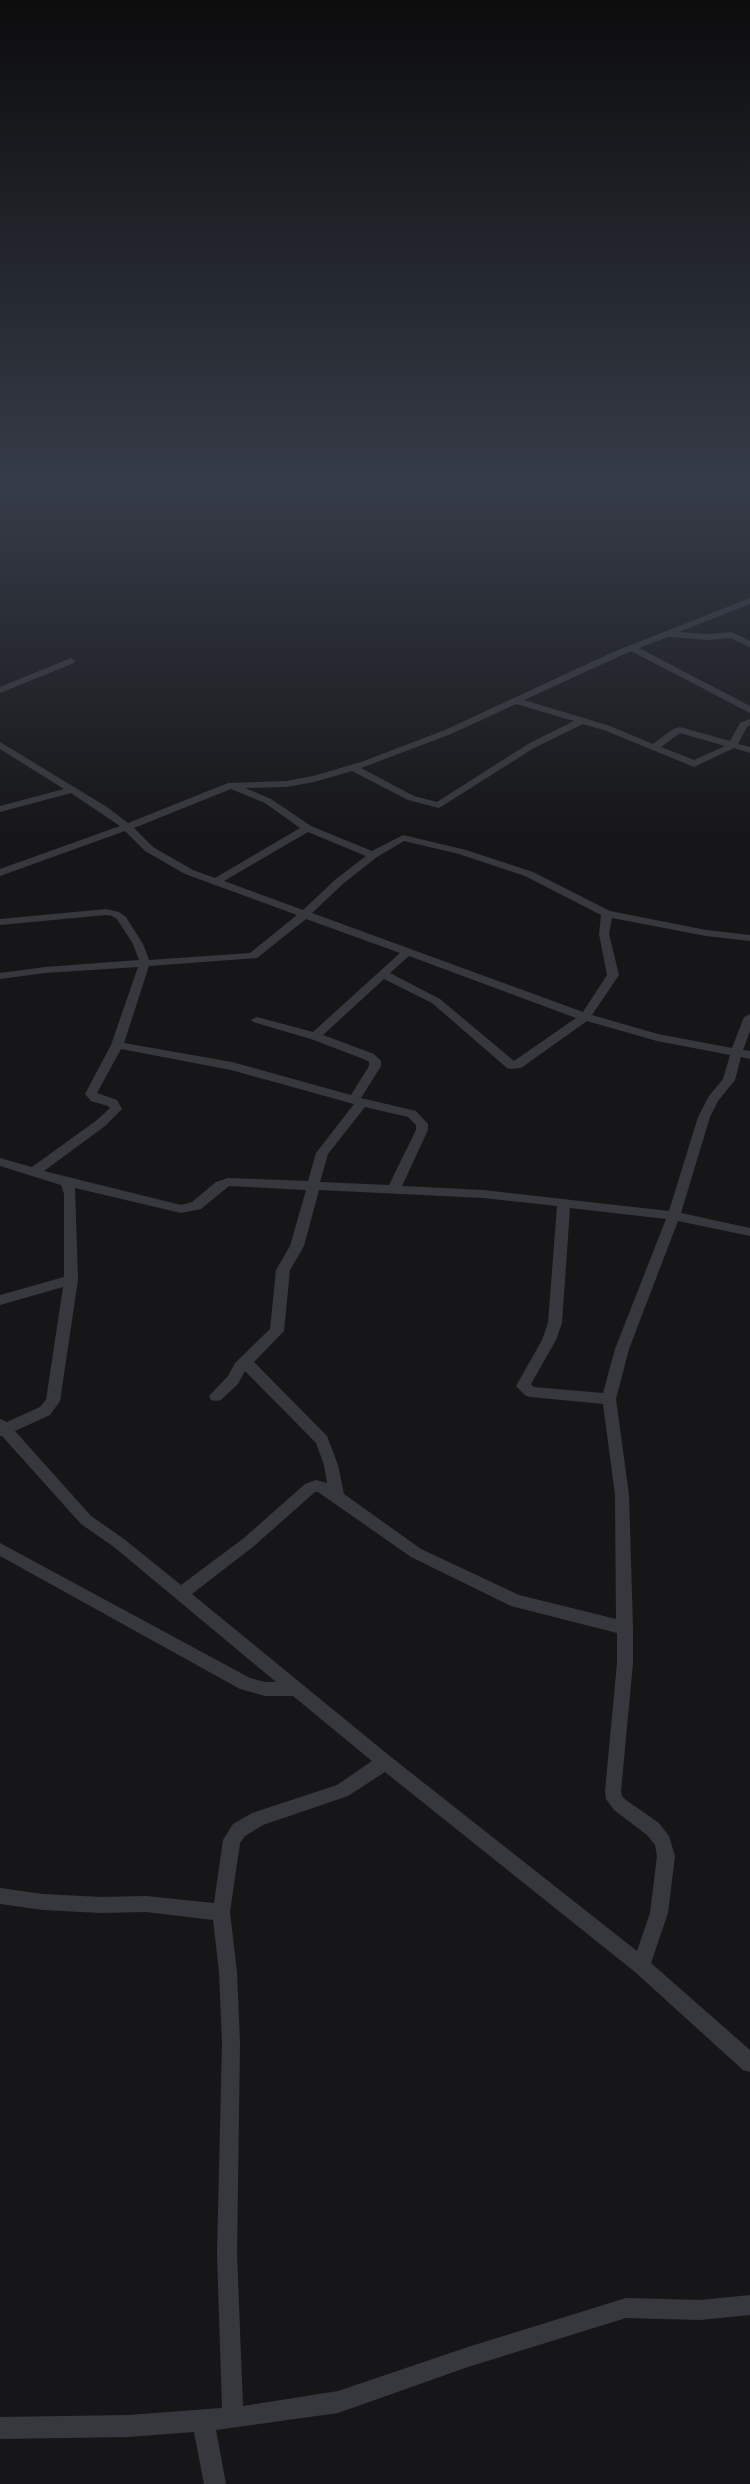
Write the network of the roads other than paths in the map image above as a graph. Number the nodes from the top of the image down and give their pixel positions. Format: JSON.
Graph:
{"nodes":[{"id":1,"x":745,"y":603,"type":"edge"},
{"id":2,"x":666,"y":634,"type":"junction"},
{"id":3,"x":750,"y":644,"type":"edge"},
{"id":4,"x":632,"y":648,"type":"junction"},
{"id":5,"x":71,"y":661,"type":"dead end"},
{"id":6,"x":0,"y":690,"type":"edge"},
{"id":7,"x":517,"y":701,"type":"junction"},
{"id":8,"x":750,"y":710,"type":"edge"},
{"id":9,"x":581,"y":721,"type":"junction"},
{"id":10,"x":750,"y":722,"type":"edge"},
{"id":11,"x":0,"y":745,"type":"edge"},
{"id":12,"x":732,"y":746,"type":"junction"},
{"id":13,"x":655,"y":747,"type":"junction"},
{"id":14,"x":750,"y":750,"type":"edge"},
{"id":15,"x":354,"y":768,"type":"junction"},
{"id":16,"x":231,"y":785,"type":"junction"},
{"id":17,"x":71,"y":790,"type":"junction"},
{"id":18,"x":0,"y":810,"type":"edge"},
{"id":19,"x":127,"y":827,"type":"junction"},
{"id":20,"x":307,"y":828,"type":"junction"},
{"id":21,"x":373,"y":855,"type":"junction"},
{"id":22,"x":0,"y":873,"type":"edge"},
{"id":23,"x":216,"y":882,"type":"junction"},
{"id":24,"x":305,"y":914,"type":"junction"},
{"id":25,"x":607,"y":914,"type":"junction"},
{"id":26,"x":0,"y":922,"type":"edge"},
{"id":27,"x":750,"y":938,"type":"edge"},
{"id":28,"x":407,"y":952,"type":"junction"},
{"id":29,"x":145,"y":963,"type":"junction"},
{"id":30,"x":383,"y":974,"type":"junction"},
{"id":31,"x":0,"y":976,"type":"edge"},
{"id":32,"x":585,"y":1017,"type":"junction"},
{"id":33,"x":750,"y":1017,"type":"edge"},
{"id":34,"x":258,"y":1020,"type":"dead end"},
{"id":35,"x":315,"y":1036,"type":"junction"},
{"id":36,"x":118,"y":1045,"type":"junction"},
{"id":37,"x":743,"y":1053,"type":"edge"},
{"id":38,"x":358,"y":1101,"type":"junction"},
{"id":39,"x":0,"y":1162,"type":"edge"},
{"id":40,"x":36,"y":1170,"type":"junction"},
{"id":41,"x":67,"y":1182,"type":"junction"},
{"id":42,"x":312,"y":1186,"type":"junction"},
{"id":43,"x":393,"y":1191,"type":"junction"},
{"id":44,"x":564,"y":1202,"type":"junction"},
{"id":45,"x":674,"y":1216,"type":"junction"},
{"id":46,"x":750,"y":1232,"type":"edge"},
{"id":47,"x":71,"y":1280,"type":"junction"},
{"id":48,"x":0,"y":1300,"type":"edge"},
{"id":49,"x":245,"y":1362,"type":"junction"},
{"id":50,"x":216,"y":1396,"type":"dead end"},
{"id":51,"x":609,"y":1399,"type":"junction"},
{"id":52,"x":1,"y":1428,"type":"edge"},
{"id":53,"x":337,"y":1498,"type":"junction"},
{"id":54,"x":0,"y":1549,"type":"edge"},
{"id":55,"x":181,"y":1594,"type":"junction"},
{"id":56,"x":625,"y":1628,"type":"junction"},
{"id":57,"x":296,"y":1689,"type":"junction"},
{"id":58,"x":385,"y":1762,"type":"junction"},
{"id":59,"x":0,"y":1896,"type":"edge"},
{"id":60,"x":221,"y":1912,"type":"junction"},
{"id":61,"x":641,"y":1966,"type":"junction"},
{"id":62,"x":750,"y":2063,"type":"edge"},
{"id":63,"x":750,"y":2305,"type":"edge"},
{"id":64,"x":233,"y":2418,"type":"junction"},
{"id":65,"x":203,"y":2420,"type":"junction"},
{"id":66,"x":0,"y":2428,"type":"edge"},
{"id":67,"x":215,"y":2484,"type":"edge"}],
"edges":[{"from":1,"to":2,"type":"street"},
{"from":2,"to":3,"type":"street"},
{"from":2,"to":4,"type":"street"},
{"from":4,"to":7,"type":"street"},
{"from":4,"to":8,"type":"street"},
{"from":5,"to":6,"type":"street"},
{"from":7,"to":9,"type":"street"},
{"from":7,"to":15,"type":"street"},
{"from":9,"to":13,"type":"street"},
{"from":9,"to":15,"type":"street"},
{"from":10,"to":12,"type":"street"},
{"from":11,"to":17,"type":"street"},
{"from":12,"to":13,"type":"street"},
{"from":12,"to":13,"type":"street"},
{"from":12,"to":14,"type":"street"},
{"from":15,"to":16,"type":"street"},
{"from":16,"to":19,"type":"street"},
{"from":16,"to":20,"type":"street"},
{"from":17,"to":18,"type":"street"},
{"from":17,"to":19,"type":"street"},
{"from":19,"to":22,"type":"street"},
{"from":19,"to":23,"type":"street"},
{"from":20,"to":21,"type":"street"},
{"from":20,"to":23,"type":"street"},
{"from":21,"to":24,"type":"street"},
{"from":21,"to":25,"type":"street"},
{"from":23,"to":24,"type":"street"},
{"from":24,"to":28,"type":"street"},
{"from":24,"to":29,"type":"street"},
{"from":25,"to":27,"type":"street"},
{"from":25,"to":32,"type":"street"},
{"from":26,"to":29,"type":"street"},
{"from":28,"to":30,"type":"street"},
{"from":28,"to":32,"type":"street"},
{"from":29,"to":31,"type":"street"},
{"from":29,"to":36,"type":"street"},
{"from":30,"to":32,"type":"street"},
{"from":30,"to":35,"type":"street"},
{"from":32,"to":37,"type":"street"},
{"from":33,"to":37,"type":"street"},
{"from":34,"to":35,"type":"street"},
{"from":35,"to":38,"type":"street"},
{"from":36,"to":38,"type":"street"},
{"from":36,"to":40,"type":"street"},
{"from":37,"to":45,"type":"street"},
{"from":38,"to":42,"type":"street"},
{"from":38,"to":43,"type":"street"},
{"from":39,"to":40,"type":"street"},
{"from":40,"to":41,"type":"street"},
{"from":41,"to":42,"type":"street"},
{"from":41,"to":47,"type":"street"},
{"from":42,"to":43,"type":"street"},
{"from":42,"to":49,"type":"street"},
{"from":43,"to":44,"type":"street"},
{"from":44,"to":45,"type":"street"},
{"from":44,"to":51,"type":"street"},
{"from":45,"to":46,"type":"street"},
{"from":45,"to":51,"type":"street"},
{"from":47,"to":48,"type":"street"},
{"from":47,"to":52,"type":"street"},
{"from":49,"to":50,"type":"street"},
{"from":49,"to":53,"type":"street"},
{"from":51,"to":56,"type":"street"},
{"from":52,"to":55,"type":"street"},
{"from":53,"to":55,"type":"street"},
{"from":53,"to":56,"type":"street"},
{"from":54,"to":57,"type":"street"},
{"from":55,"to":57,"type":"street"},
{"from":56,"to":61,"type":"street"},
{"from":57,"to":58,"type":"street"},
{"from":58,"to":60,"type":"street"},
{"from":58,"to":61,"type":"street"},
{"from":59,"to":60,"type":"street"},
{"from":60,"to":64,"type":"street"},
{"from":61,"to":62,"type":"street"},
{"from":63,"to":64,"type":"street"},
{"from":64,"to":65,"type":"street"},
{"from":65,"to":66,"type":"street"},
{"from":65,"to":67,"type":"street"}]}
